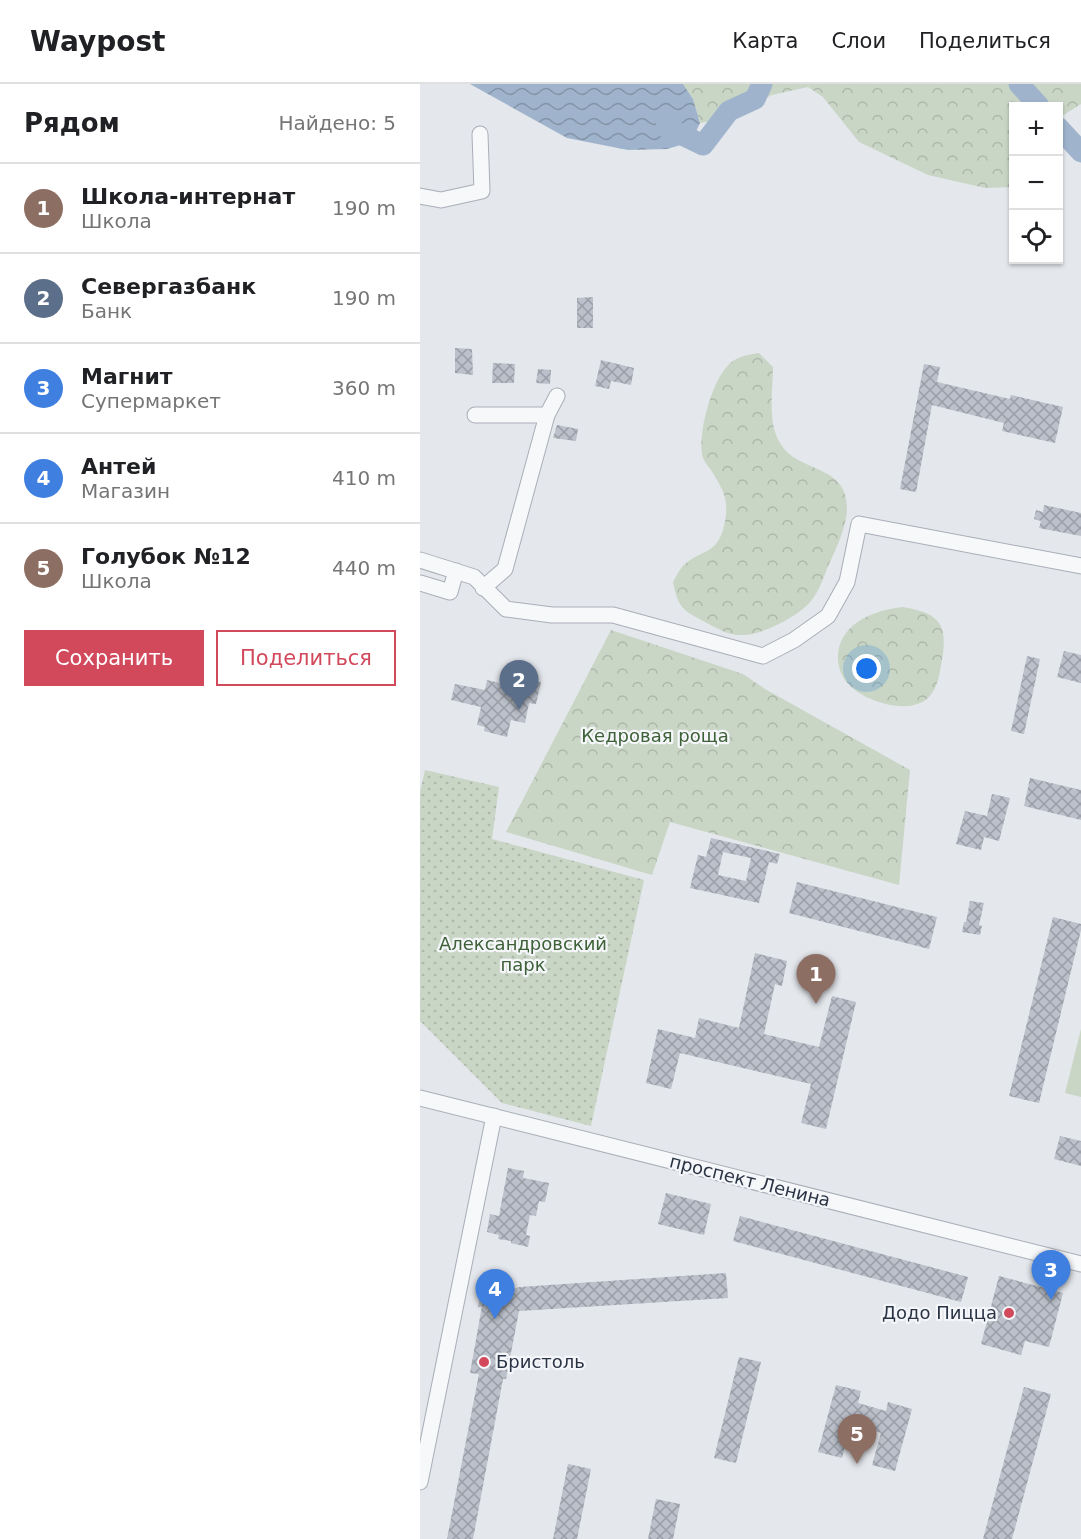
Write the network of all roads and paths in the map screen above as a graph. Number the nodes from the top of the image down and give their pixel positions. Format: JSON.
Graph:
{"nodes":[{"id":1,"x":480,"y":134,"type":"dead end"},
{"id":2,"x":420,"y":196,"type":"edge"},
{"id":3,"x":557,"y":396,"type":"dead end"},
{"id":4,"x":475,"y":415,"type":"dead end"},
{"id":5,"x":547,"y":415,"type":"junction"},
{"id":6,"x":420,"y":560,"type":"edge"},
{"id":7,"x":1081,"y":566,"type":"edge"},
{"id":8,"x":456,"y":571,"type":"junction"},
{"id":9,"x":420,"y":583,"type":"edge"},
{"id":10,"x":483,"y":588,"type":"junction"},
{"id":11,"x":420,"y":1098,"type":"edge"},
{"id":12,"x":494,"y":1116,"type":"junction"},
{"id":13,"x":1081,"y":1264,"type":"edge"},
{"id":14,"x":420,"y":1482,"type":"edge"}],
"edges":[{"from":1,"to":2,"type":"street"},
{"from":3,"to":5,"type":"street"},
{"from":4,"to":5,"type":"street"},
{"from":5,"to":10,"type":"street"},
{"from":6,"to":8,"type":"street"},
{"from":7,"to":10,"type":"street"},
{"from":8,"to":9,"type":"street"},
{"from":8,"to":10,"type":"street"},
{"from":11,"to":12,"type":"street","name":"проспект Ленина"},
{"from":12,"to":13,"type":"street","name":"проспект Ленина"},
{"from":12,"to":14,"type":"street"}]}
